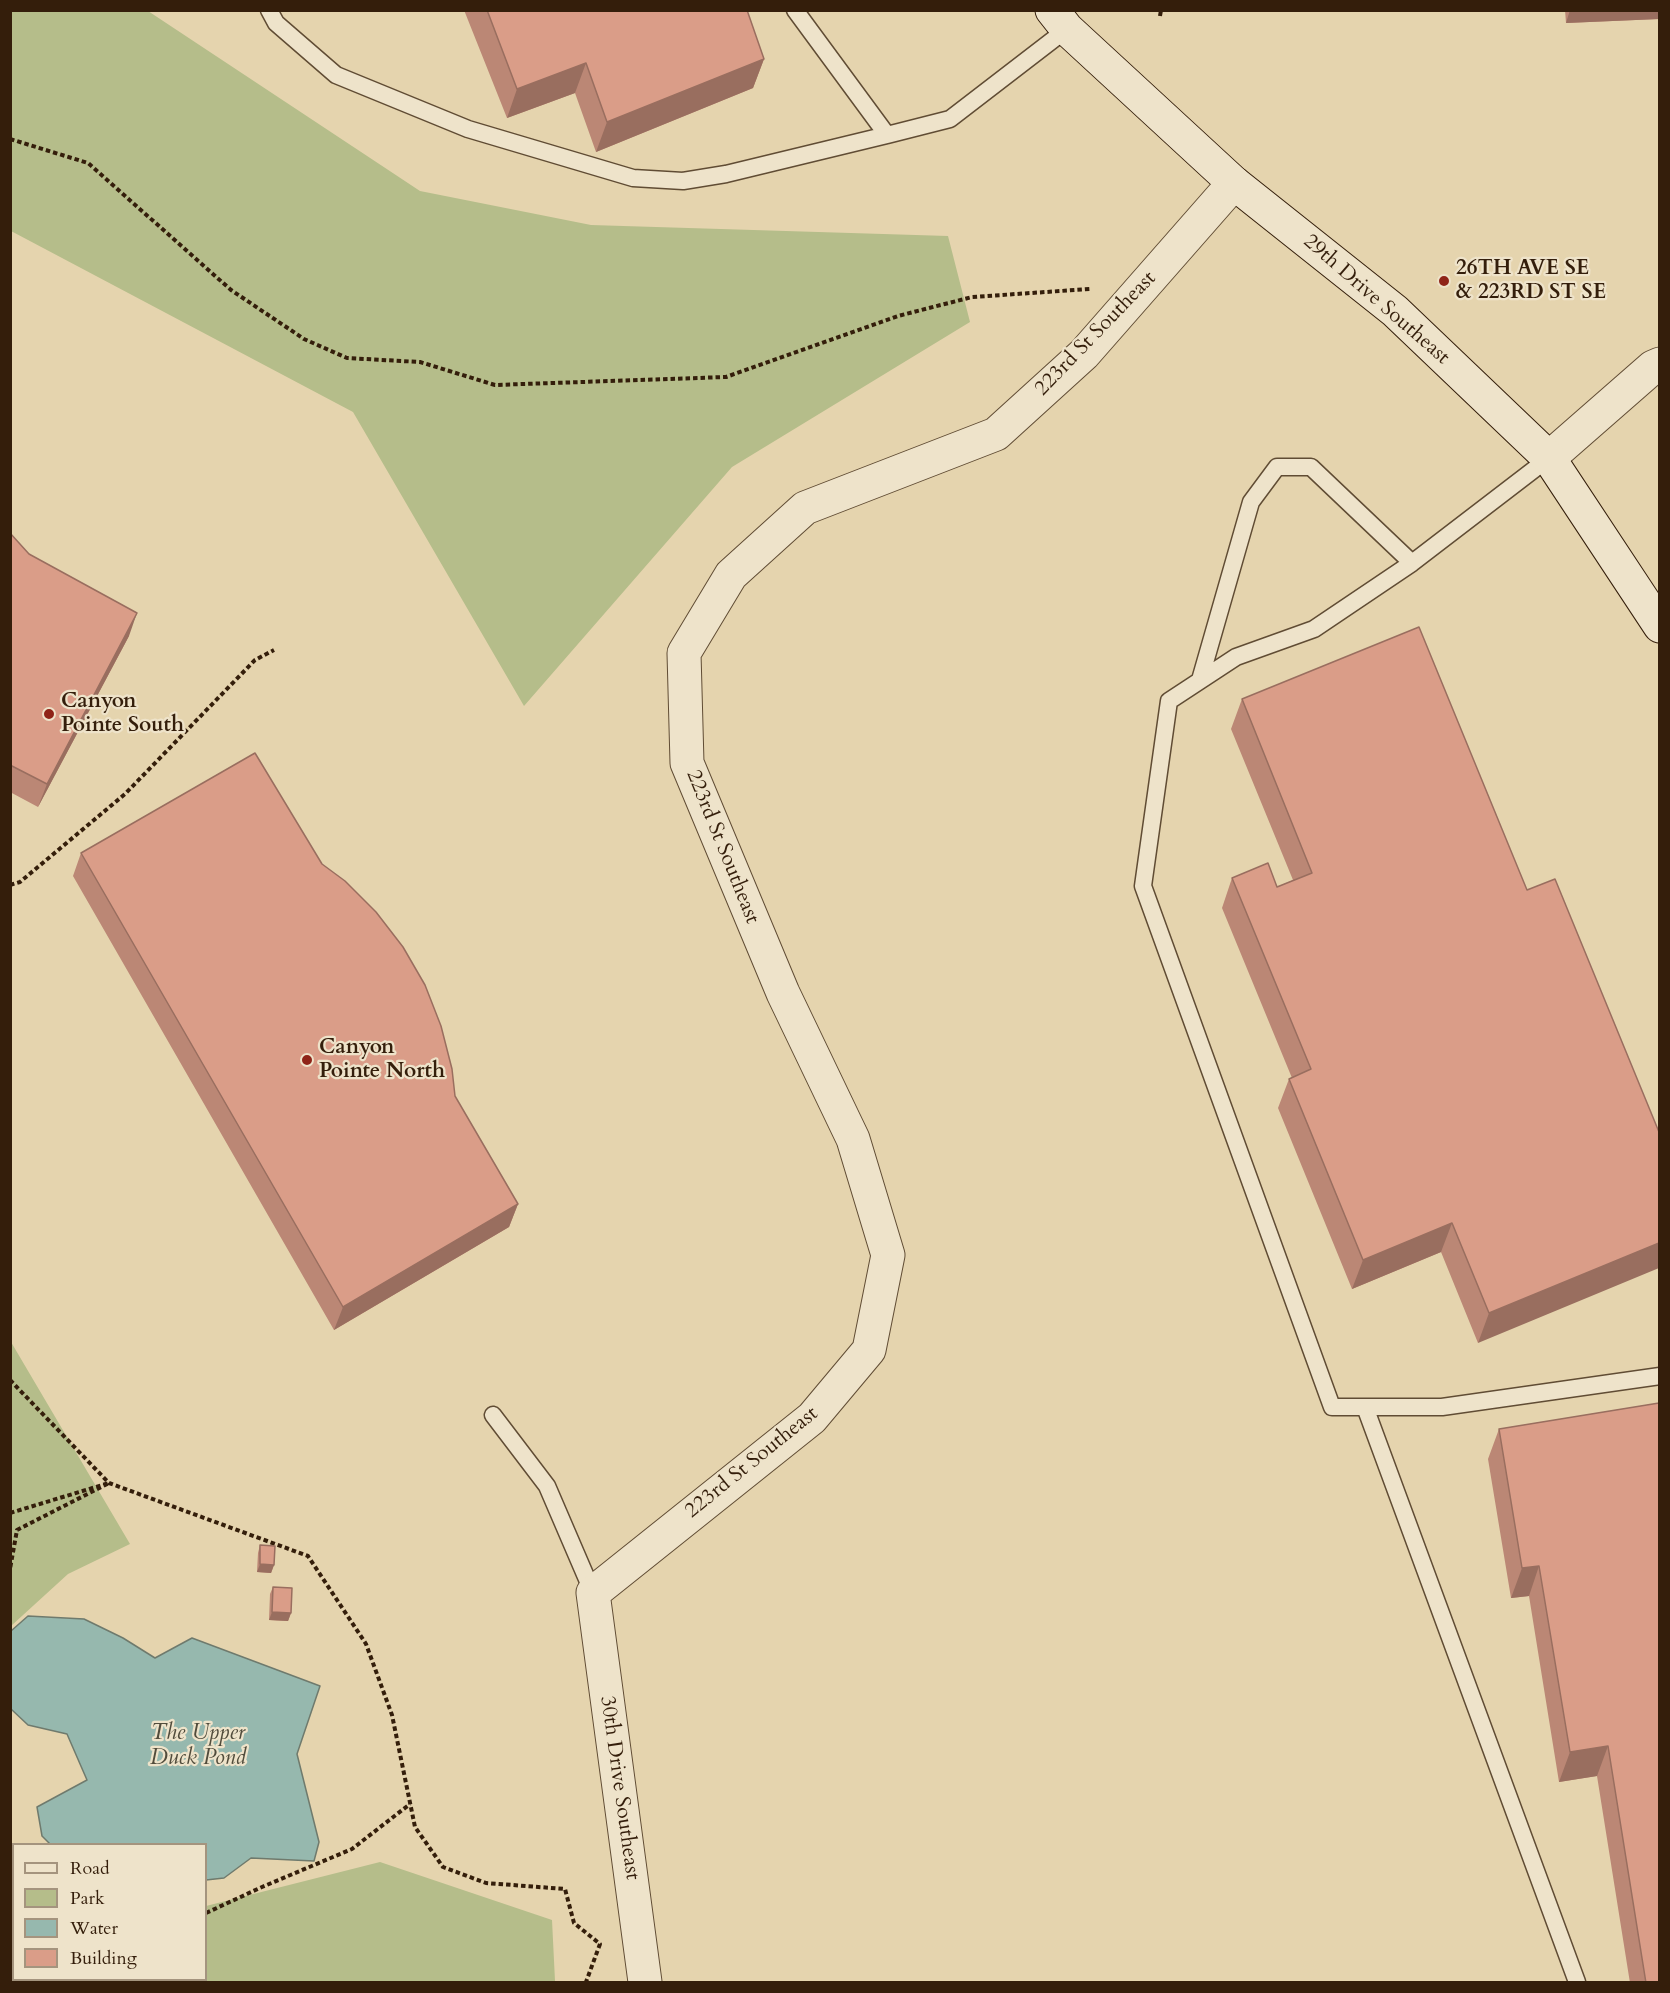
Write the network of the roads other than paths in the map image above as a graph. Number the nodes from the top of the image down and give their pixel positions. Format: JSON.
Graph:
{"nodes":[{"id":1,"x":269,"y":10,"type":"edge"},
{"id":2,"x":795,"y":10,"type":"edge"},
{"id":3,"x":1060,"y":20,"type":"edge"},
{"id":4,"x":886,"y":135,"type":"junction"},
{"id":5,"x":1234,"y":183,"type":"junction"},
{"id":6,"x":1659,"y":364,"type":"edge"},
{"id":7,"x":1549,"y":458,"type":"junction"},
{"id":8,"x":1412,"y":563,"type":"junction"},
{"id":9,"x":1659,"y":626,"type":"edge"},
{"id":10,"x":1200,"y":681,"type":"junction"},
{"id":11,"x":1659,"y":1376,"type":"edge"},
{"id":12,"x":1365,"y":1407,"type":"junction"},
{"id":13,"x":493,"y":1415,"type":"dead end"},
{"id":14,"x":593,"y":1593,"type":"junction"},
{"id":15,"x":645,"y":1983,"type":"edge"},
{"id":16,"x":1578,"y":1983,"type":"edge"}],
"edges":[{"from":1,"to":4,"type":"lane"},
{"from":2,"to":4,"type":"lane"},
{"from":3,"to":4,"type":"lane"},
{"from":3,"to":5,"type":"street","name":"29th Drive Southeast"},
{"from":5,"to":7,"type":"street","name":"29th Drive Southeast"},
{"from":5,"to":14,"type":"street","name":"223rd St Southeast"},
{"from":6,"to":7,"type":"street"},
{"from":7,"to":8,"type":"lane"},
{"from":7,"to":9,"type":"street","name":"29th Drive Southeast"},
{"from":8,"to":10,"type":"lane"},
{"from":8,"to":10,"type":"lane"},
{"from":10,"to":12,"type":"lane"},
{"from":11,"to":12,"type":"lane"},
{"from":12,"to":16,"type":"lane"},
{"from":13,"to":14,"type":"lane"},
{"from":14,"to":15,"type":"street","name":"30th Drive Southeast"}]}
